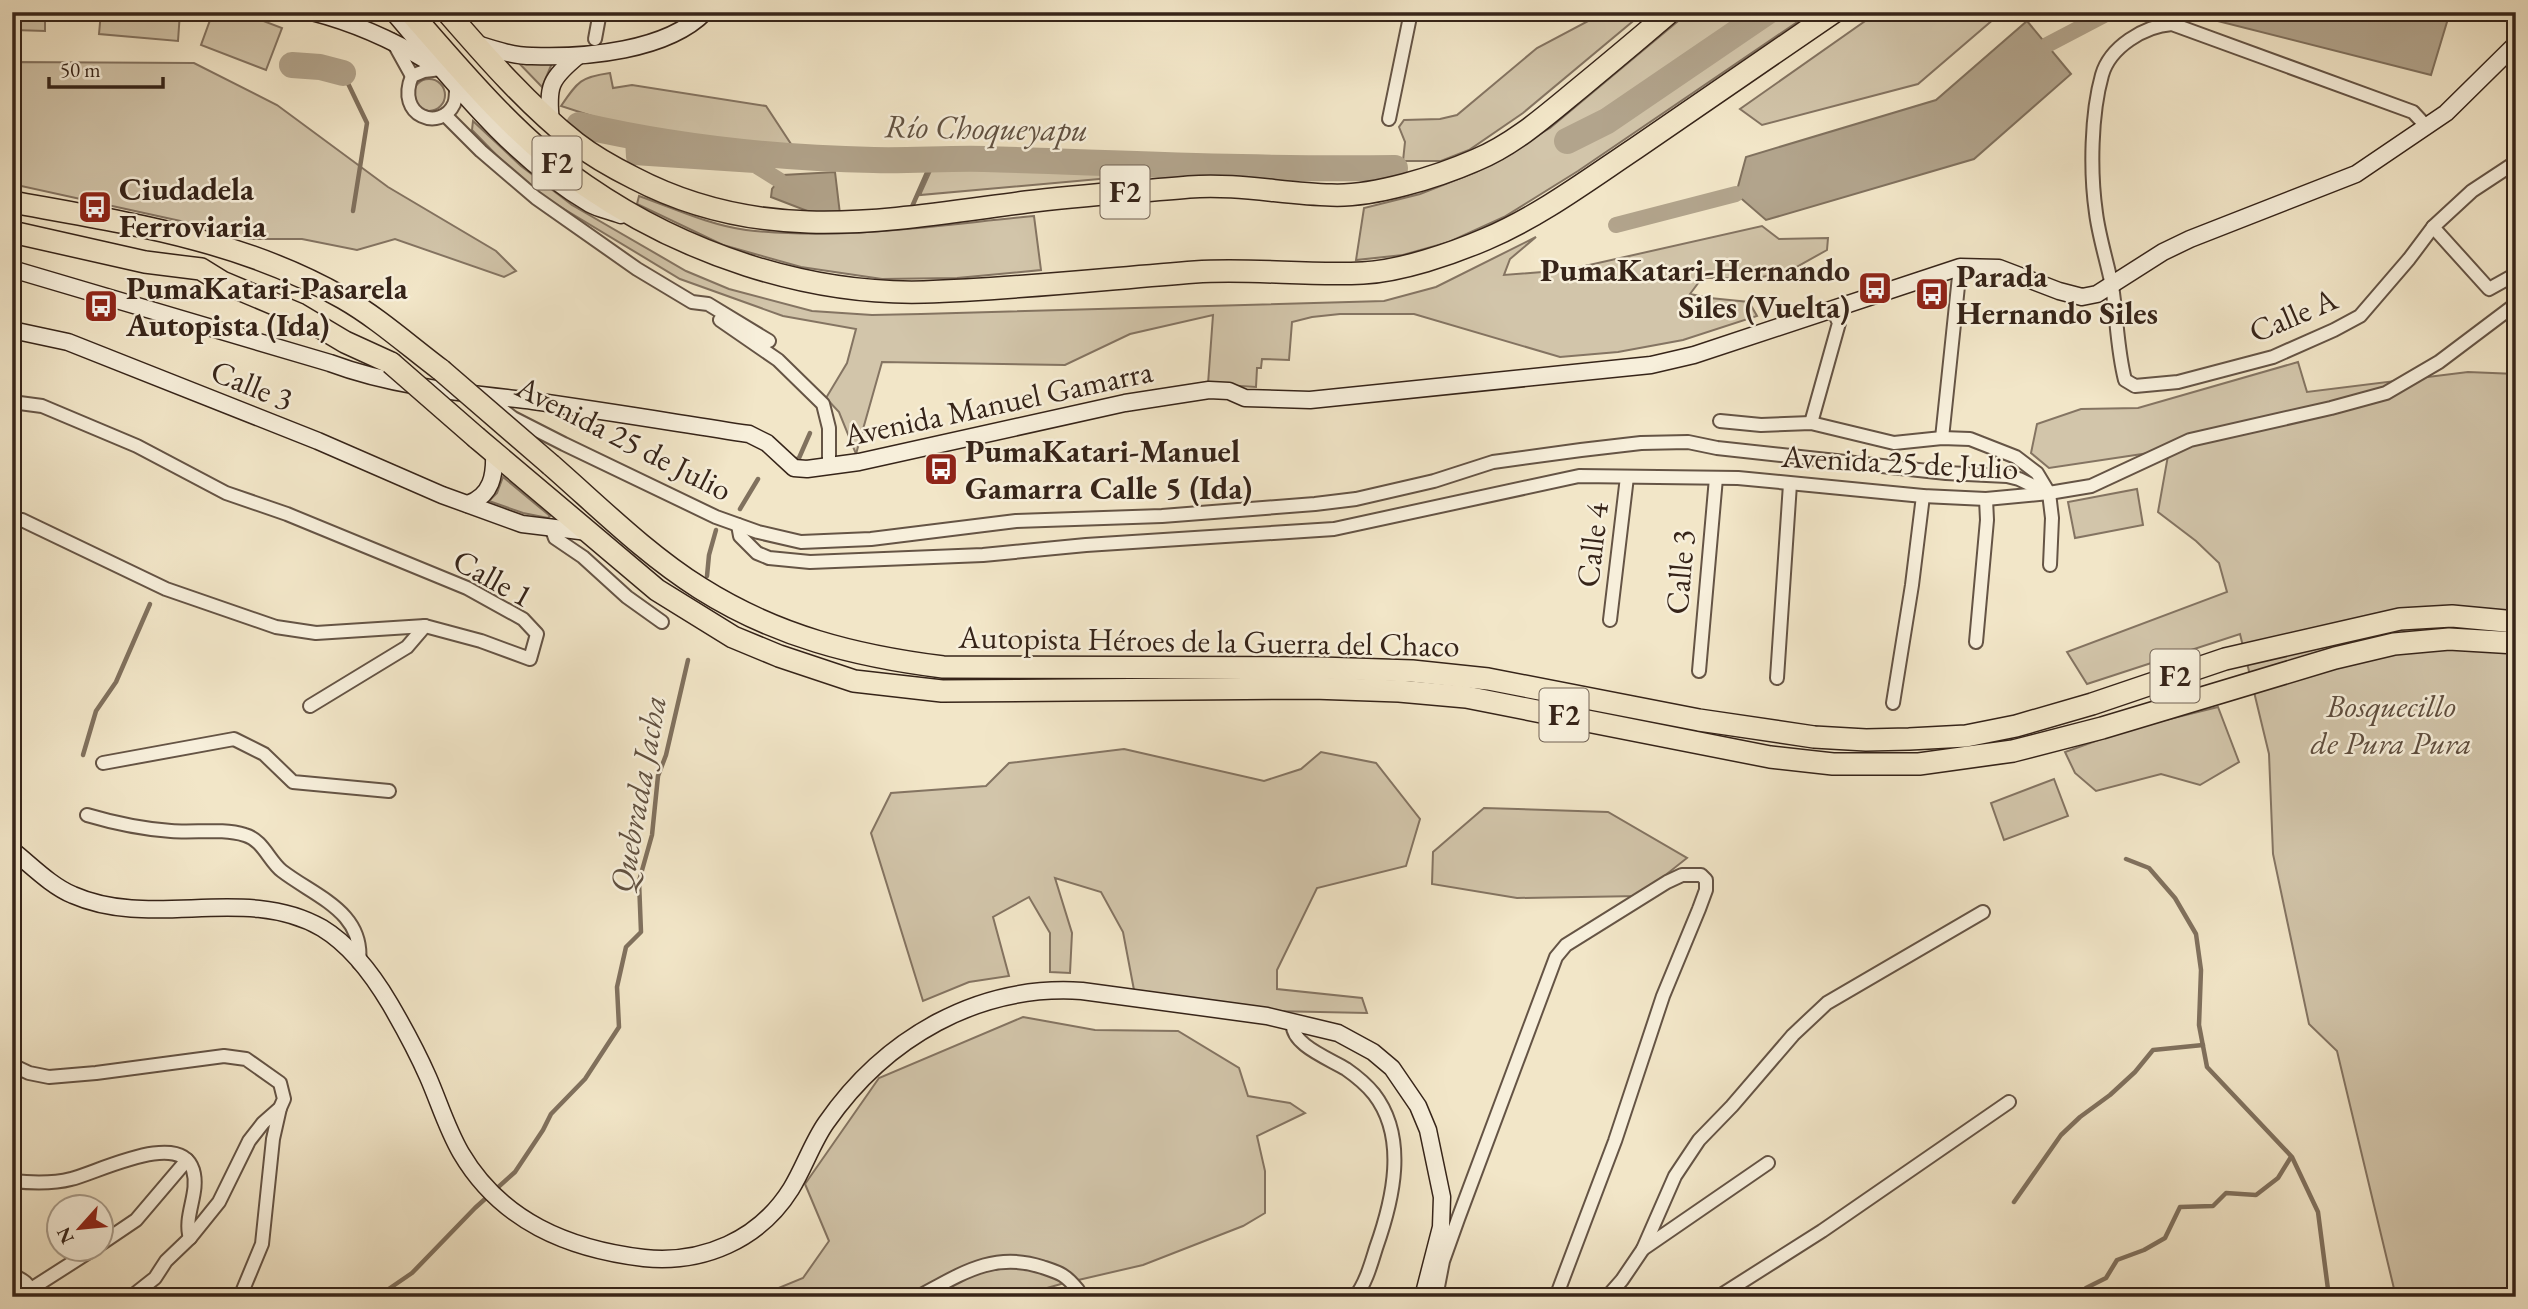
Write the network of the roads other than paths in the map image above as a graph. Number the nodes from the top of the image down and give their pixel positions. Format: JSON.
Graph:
{"nodes":[{"id":1,"x":312,"y":12,"type":"edge"},
{"id":2,"x":393,"y":12,"type":"edge"},
{"id":3,"x":410,"y":12,"type":"edge"},
{"id":4,"x":447,"y":12,"type":"edge"},
{"id":5,"x":600,"y":12,"type":"edge"},
{"id":6,"x":705,"y":12,"type":"edge"},
{"id":7,"x":1411,"y":12,"type":"edge"},
{"id":8,"x":1670,"y":12,"type":"edge"},
{"id":9,"x":1834,"y":12,"type":"edge"},
{"id":10,"x":344,"y":16,"type":"edge"},
{"id":11,"x":392,"y":39,"type":"junction"},
{"id":12,"x":595,"y":39,"type":"dead end"},
{"id":13,"x":474,"y":43,"type":"junction"},
{"id":14,"x":2516,"y":44,"type":"edge"},
{"id":15,"x":578,"y":56,"type":"junction"},
{"id":16,"x":442,"y":69,"type":"junction"},
{"id":17,"x":412,"y":76,"type":"junction"},
{"id":18,"x":456,"y":87,"type":"junction"},
{"id":19,"x":445,"y":115,"type":"junction"},
{"id":20,"x":1389,"y":119,"type":"dead end"},
{"id":21,"x":551,"y":121,"type":"junction"},
{"id":22,"x":2427,"y":127,"type":"junction"},
{"id":23,"x":2516,"y":162,"type":"edge"},
{"id":24,"x":12,"y":202,"type":"edge"},
{"id":25,"x":653,"y":226,"type":"junction"},
{"id":26,"x":2433,"y":227,"type":"junction"},
{"id":27,"x":12,"y":232,"type":"edge"},
{"id":28,"x":1960,"y":267,"type":"junction"},
{"id":29,"x":12,"y":269,"type":"edge"},
{"id":30,"x":2516,"y":274,"type":"edge"},
{"id":31,"x":2112,"y":286,"type":"junction"},
{"id":32,"x":692,"y":302,"type":"junction"},
{"id":33,"x":2516,"y":304,"type":"edge"},
{"id":34,"x":1833,"y":310,"type":"junction"},
{"id":35,"x":12,"y":330,"type":"edge"},
{"id":36,"x":769,"y":341,"type":"dead end"},
{"id":37,"x":487,"y":397,"type":"junction"},
{"id":38,"x":12,"y":402,"type":"edge"},
{"id":39,"x":1720,"y":421,"type":"dead end"},
{"id":40,"x":1811,"y":423,"type":"junction"},
{"id":41,"x":1941,"y":438,"type":"junction"},
{"id":42,"x":494,"y":452,"type":"junction"},
{"id":43,"x":829,"y":466,"type":"junction"},
{"id":44,"x":1627,"y":477,"type":"junction"},
{"id":45,"x":1716,"y":478,"type":"junction"},
{"id":46,"x":1790,"y":484,"type":"junction"},
{"id":47,"x":2049,"y":493,"type":"junction"},
{"id":48,"x":1923,"y":496,"type":"junction"},
{"id":49,"x":1986,"y":499,"type":"junction"},
{"id":50,"x":468,"y":504,"type":"junction"},
{"id":51,"x":12,"y":519,"type":"edge"},
{"id":52,"x":738,"y":525,"type":"junction"},
{"id":53,"x":551,"y":527,"type":"junction"},
{"id":54,"x":587,"y":532,"type":"junction"},
{"id":55,"x":2050,"y":565,"type":"dead end"},
{"id":56,"x":1610,"y":620,"type":"dead end"},
{"id":57,"x":662,"y":622,"type":"dead end"},
{"id":58,"x":2516,"y":622,"type":"edge"},
{"id":59,"x":425,"y":626,"type":"junction"},
{"id":60,"x":1976,"y":642,"type":"dead end"},
{"id":61,"x":2516,"y":643,"type":"edge"},
{"id":62,"x":1699,"y":671,"type":"dead end"},
{"id":63,"x":1777,"y":678,"type":"dead end"},
{"id":64,"x":1894,"y":703,"type":"dead end"},
{"id":65,"x":310,"y":706,"type":"dead end"},
{"id":66,"x":103,"y":763,"type":"dead end"},
{"id":67,"x":389,"y":791,"type":"dead end"},
{"id":68,"x":87,"y":815,"type":"dead end"},
{"id":69,"x":12,"y":850,"type":"edge"},
{"id":70,"x":1983,"y":912,"type":"dead end"},
{"id":71,"x":359,"y":963,"type":"junction"},
{"id":72,"x":1293,"y":1022,"type":"junction"},
{"id":73,"x":12,"y":1065,"type":"edge"},
{"id":74,"x":2009,"y":1101,"type":"dead end"},
{"id":75,"x":280,"y":1108,"type":"junction"},
{"id":76,"x":187,"y":1160,"type":"junction"},
{"id":77,"x":1768,"y":1163,"type":"dead end"},
{"id":78,"x":12,"y":1181,"type":"edge"},
{"id":79,"x":116,"y":1234,"type":"edge"},
{"id":80,"x":190,"y":1238,"type":"junction"},
{"id":81,"x":1643,"y":1249,"type":"junction"},
{"id":82,"x":72,"y":1264,"type":"edge"},
{"id":83,"x":12,"y":1275,"type":"edge"},
{"id":84,"x":32,"y":1293,"type":"edge"},
{"id":85,"x":1360,"y":1295,"type":"edge"},
{"id":86,"x":131,"y":1297,"type":"edge"},
{"id":87,"x":240,"y":1297,"type":"edge"},
{"id":88,"x":918,"y":1297,"type":"edge"},
{"id":89,"x":1076,"y":1297,"type":"edge"},
{"id":90,"x":1423,"y":1297,"type":"edge"},
{"id":91,"x":1436,"y":1297,"type":"edge"},
{"id":92,"x":1556,"y":1297,"type":"edge"},
{"id":93,"x":1607,"y":1297,"type":"edge"},
{"id":94,"x":1718,"y":1297,"type":"edge"}],
"edges":[{"from":1,"to":10,"type":"main road"},
{"from":2,"to":16,"type":"main road"},
{"from":3,"to":25,"type":"highway","number":"F2"},
{"from":4,"to":13,"type":"highway","number":"F2"},
{"from":5,"to":12,"type":"street"},
{"from":6,"to":15,"type":"main road"},
{"from":7,"to":20,"type":"street"},
{"from":8,"to":21,"type":"highway","number":"F2"},
{"from":9,"to":25,"type":"highway","number":"F2"},
{"from":10,"to":11,"type":"main road"},
{"from":11,"to":16,"type":"main road"},
{"from":11,"to":17,"type":"street"},
{"from":13,"to":15,"type":"main road"},
{"from":13,"to":21,"type":"highway","number":"F2"},
{"from":14,"to":22,"type":"main road","name":"Avenida Manuel Gamarra"},
{"from":15,"to":21,"type":"main road"},
{"from":16,"to":17,"type":"street"},
{"from":16,"to":18,"type":"main road"},
{"from":17,"to":19,"type":"street"},
{"from":18,"to":19,"type":"street"},
{"from":18,"to":25,"type":"main road"},
{"from":19,"to":32,"type":"street"},
{"from":22,"to":31,"type":"main road","name":"Avenida Manuel Gamarra"},
{"from":22,"to":31,"type":"street"},
{"from":23,"to":26,"type":"street","name":"Calle A"},
{"from":24,"to":58,"type":"highway","name":"Autopista Héroes de la Guerra del Chaco","number":"F2","bridge":true},
{"from":26,"to":30,"type":"street"},
{"from":26,"to":31,"type":"street","name":"Calle A"},
{"from":27,"to":42,"type":"highway","name":"Autopista Héroes de la Guerra del Chaco","number":"F2","bridge":true},
{"from":28,"to":31,"type":"main road","name":"Avenida Manuel Gamarra"},
{"from":28,"to":34,"type":"main road","name":"Avenida Manuel Gamarra"},
{"from":28,"to":41,"type":"street"},
{"from":29,"to":37,"type":"main road","name":"Avenida Manuel Gamarra"},
{"from":32,"to":36,"type":"street"},
{"from":32,"to":43,"type":"street"},
{"from":33,"to":47,"type":"street"},
{"from":34,"to":40,"type":"street"},
{"from":34,"to":43,"type":"main road","name":"Avenida Manuel Gamarra"},
{"from":35,"to":50,"type":"main road","name":"Calle 3"},
{"from":37,"to":43,"type":"main road","name":"Avenida Manuel Gamarra"},
{"from":37,"to":52,"type":"street","name":"Avenida 25 de Julio"},
{"from":38,"to":59,"type":"street","name":"Calle 1"},
{"from":39,"to":40,"type":"street"},
{"from":40,"to":41,"type":"street"},
{"from":41,"to":47,"type":"street"},
{"from":42,"to":50,"type":"main road"},
{"from":42,"to":54,"type":"highway","name":"Autopista Héroes de la Guerra del Chaco","number":"F2"},
{"from":44,"to":45,"type":"street","name":"Avenida 25 de Julio"},
{"from":44,"to":52,"type":"street","name":"Avenida 25 de Julio"},
{"from":44,"to":56,"type":"street","name":"Calle 4"},
{"from":45,"to":46,"type":"street","name":"Avenida 25 de Julio"},
{"from":45,"to":62,"type":"street","name":"Calle 3"},
{"from":46,"to":48,"type":"street","name":"Avenida 25 de Julio"},
{"from":46,"to":63,"type":"street"},
{"from":47,"to":49,"type":"street","name":"Avenida 25 de Julio"},
{"from":47,"to":52,"type":"street","name":"Avenida 25 de Julio"},
{"from":47,"to":55,"type":"street"},
{"from":48,"to":49,"type":"street","name":"Avenida 25 de Julio"},
{"from":48,"to":64,"type":"street"},
{"from":49,"to":60,"type":"street"},
{"from":50,"to":53,"type":"main road","name":"Calle 3"},
{"from":51,"to":59,"type":"street","name":"Calle 1"},
{"from":53,"to":54,"type":"main road","name":"Calle 3"},
{"from":53,"to":57,"type":"street"},
{"from":54,"to":61,"type":"highway","name":"Autopista Héroes de la Guerra del Chaco","number":"F2"},
{"from":59,"to":65,"type":"street"},
{"from":66,"to":67,"type":"street"},
{"from":68,"to":71,"type":"street"},
{"from":69,"to":71,"type":"main road"},
{"from":70,"to":81,"type":"street"},
{"from":71,"to":72,"type":"main road"},
{"from":72,"to":85,"type":"street"},
{"from":72,"to":90,"type":"main road"},
{"from":73,"to":75,"type":"street"},
{"from":74,"to":94,"type":"street"},
{"from":75,"to":80,"type":"street"},
{"from":75,"to":87,"type":"street"},
{"from":76,"to":78,"type":"street"},
{"from":76,"to":79,"type":"street"},
{"from":76,"to":80,"type":"street"},
{"from":77,"to":81,"type":"street"},
{"from":80,"to":86,"type":"street"},
{"from":81,"to":93,"type":"street"},
{"from":82,"to":84,"type":"street"},
{"from":83,"to":84,"type":"street"},
{"from":88,"to":89,"type":"street"},
{"from":91,"to":92,"type":"street"}]}
